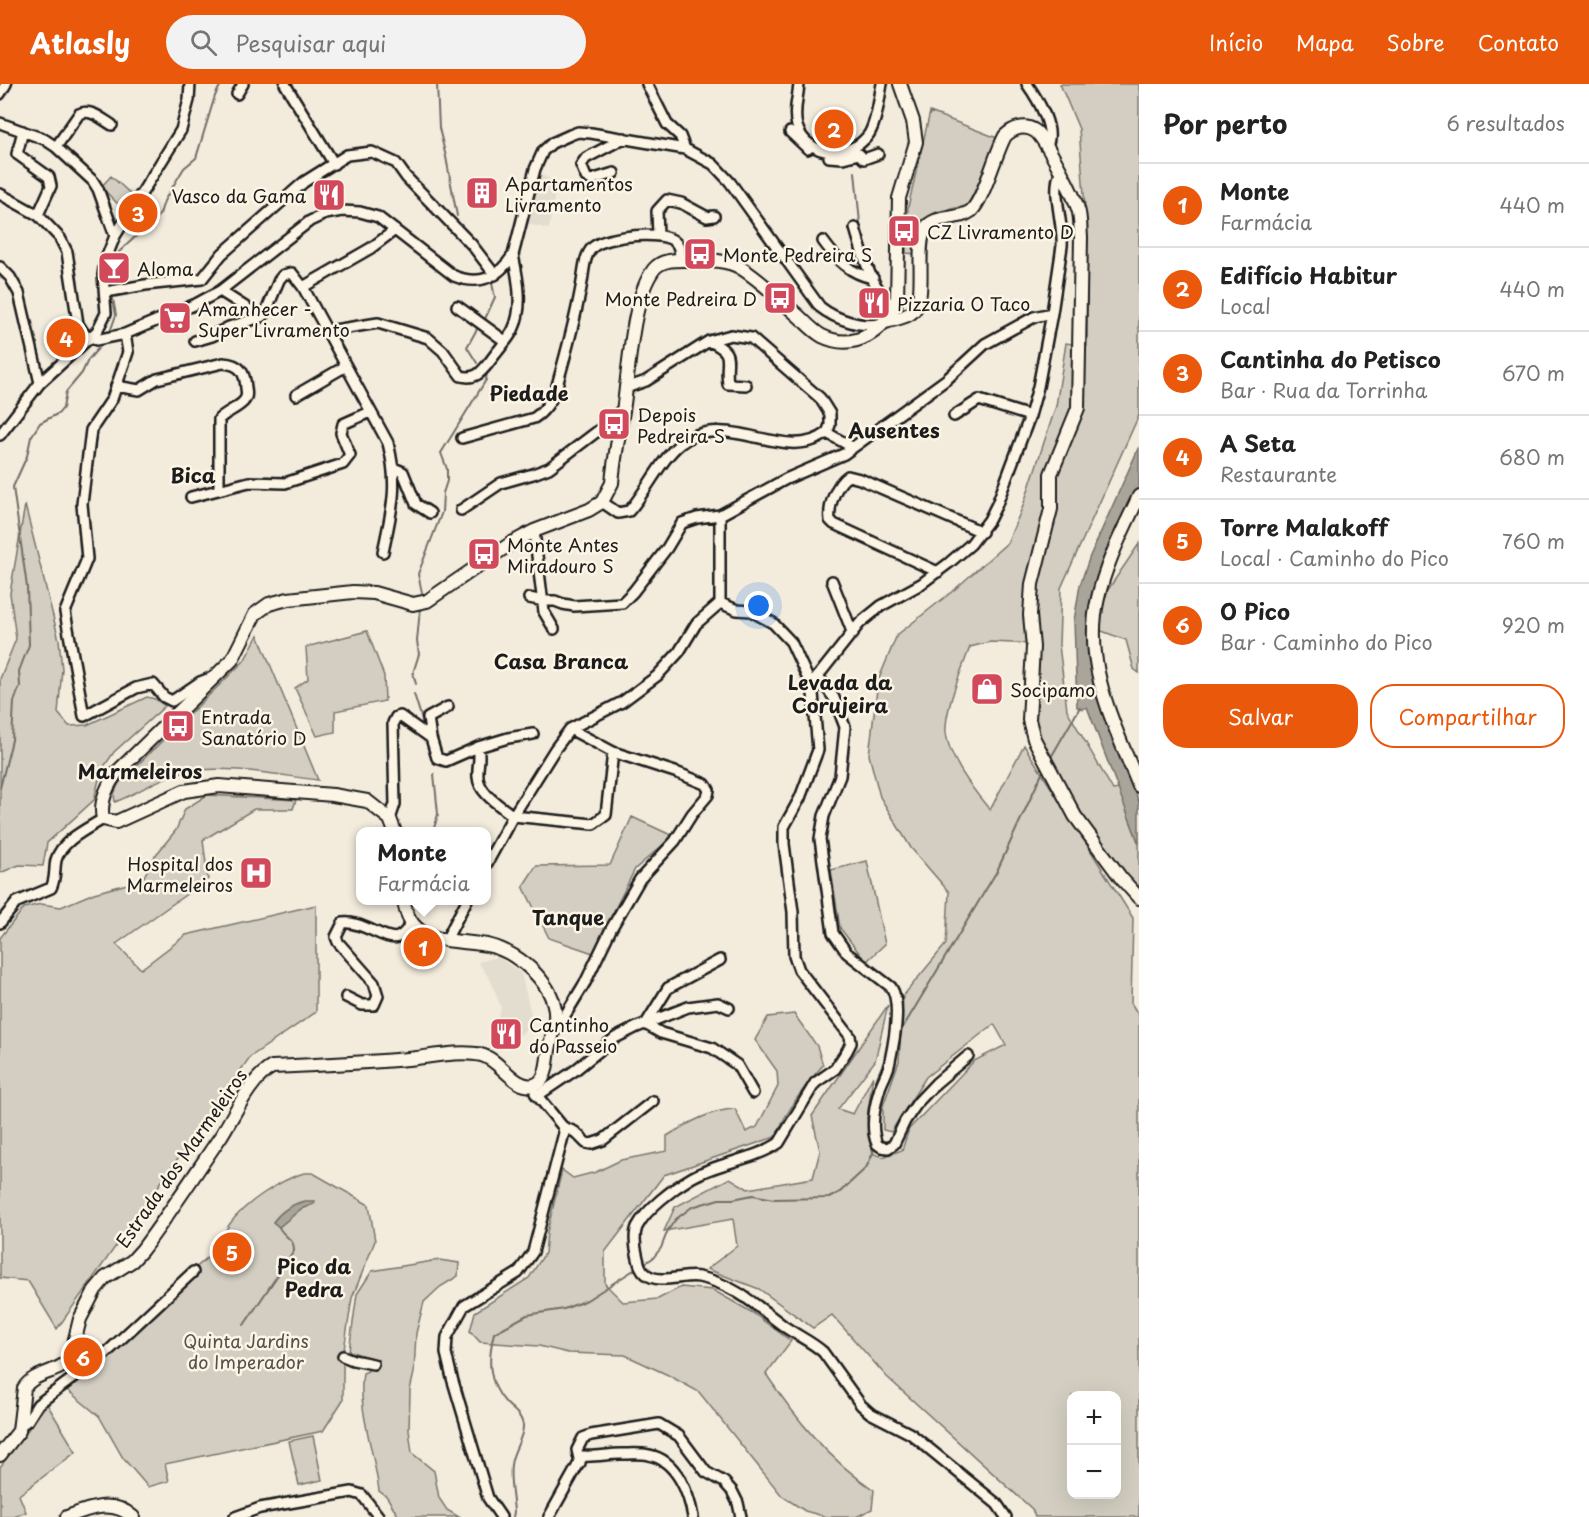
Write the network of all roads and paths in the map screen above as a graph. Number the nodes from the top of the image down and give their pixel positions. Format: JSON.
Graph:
{"nodes":[{"id":1,"x":6,"y":84,"type":"edge"},
{"id":2,"x":190,"y":84,"type":"edge"},
{"id":3,"x":243,"y":84,"type":"edge"},
{"id":4,"x":285,"y":84,"type":"edge"},
{"id":5,"x":647,"y":84,"type":"edge"},
{"id":6,"x":799,"y":84,"type":"edge"},
{"id":7,"x":882,"y":84,"type":"edge"},
{"id":8,"x":900,"y":84,"type":"edge"},
{"id":9,"x":1027,"y":84,"type":"edge"},
{"id":10,"x":0,"y":94,"type":"edge"},
{"id":11,"x":237,"y":94,"type":"dead end"},
{"id":12,"x":0,"y":123,"type":"edge"},
{"id":13,"x":112,"y":125,"type":"dead end"},
{"id":14,"x":22,"y":130,"type":"junction"},
{"id":15,"x":790,"y":132,"type":"dead end"},
{"id":16,"x":869,"y":133,"type":"junction"},
{"id":17,"x":624,"y":138,"type":"junction"},
{"id":18,"x":56,"y":147,"type":"junction"},
{"id":19,"x":1046,"y":147,"type":"junction"},
{"id":20,"x":685,"y":149,"type":"junction"},
{"id":21,"x":858,"y":154,"type":"junction"},
{"id":22,"x":878,"y":154,"type":"dead end"},
{"id":23,"x":334,"y":164,"type":"junction"},
{"id":24,"x":614,"y":173,"type":"dead end"},
{"id":25,"x":1060,"y":173,"type":"junction"},
{"id":26,"x":0,"y":194,"type":"edge"},
{"id":27,"x":38,"y":215,"type":"junction"},
{"id":28,"x":714,"y":216,"type":"dead end"},
{"id":29,"x":855,"y":228,"type":"dead end"},
{"id":30,"x":395,"y":230,"type":"junction"},
{"id":31,"x":658,"y":235,"type":"junction"},
{"id":32,"x":115,"y":236,"type":"junction"},
{"id":33,"x":823,"y":241,"type":"dead end"},
{"id":34,"x":513,"y":255,"type":"junction"},
{"id":35,"x":680,"y":260,"type":"junction"},
{"id":36,"x":0,"y":267,"type":"edge"},
{"id":37,"x":495,"y":275,"type":"junction"},
{"id":38,"x":873,"y":278,"type":"junction"},
{"id":39,"x":303,"y":287,"type":"junction"},
{"id":40,"x":220,"y":291,"type":"junction"},
{"id":41,"x":109,"y":292,"type":"junction"},
{"id":42,"x":457,"y":306,"type":"dead end"},
{"id":43,"x":894,"y":307,"type":"junction"},
{"id":44,"x":1052,"y":313,"type":"junction"},
{"id":45,"x":261,"y":317,"type":"junction"},
{"id":46,"x":884,"y":323,"type":"junction"},
{"id":47,"x":328,"y":331,"type":"junction"},
{"id":48,"x":125,"y":334,"type":"junction"},
{"id":49,"x":90,"y":339,"type":"junction"},
{"id":50,"x":195,"y":341,"type":"dead end"},
{"id":51,"x":505,"y":341,"type":"junction"},
{"id":52,"x":709,"y":341,"type":"junction"},
{"id":53,"x":346,"y":366,"type":"junction"},
{"id":54,"x":40,"y":383,"type":"junction"},
{"id":55,"x":746,"y":385,"type":"dead end"},
{"id":56,"x":116,"y":386,"type":"junction"},
{"id":57,"x":626,"y":387,"type":"junction"},
{"id":58,"x":296,"y":395,"type":"dead end"},
{"id":59,"x":623,"y":409,"type":"junction"},
{"id":60,"x":370,"y":412,"type":"junction"},
{"id":61,"x":954,"y":416,"type":"dead end"},
{"id":62,"x":1030,"y":416,"type":"junction"},
{"id":63,"x":827,"y":433,"type":"junction"},
{"id":64,"x":1,"y":434,"type":"edge"},
{"id":65,"x":462,"y":438,"type":"dead end"},
{"id":66,"x":852,"y":447,"type":"junction"},
{"id":67,"x":394,"y":468,"type":"junction"},
{"id":68,"x":219,"y":489,"type":"junction"},
{"id":69,"x":1139,"y":496,"type":"edge"},
{"id":70,"x":191,"y":497,"type":"dead end"},
{"id":71,"x":602,"y":502,"type":"junction"},
{"id":72,"x":461,"y":510,"type":"dead end"},
{"id":73,"x":430,"y":513,"type":"dead end"},
{"id":74,"x":720,"y":515,"type":"junction"},
{"id":75,"x":534,"y":531,"type":"junction"},
{"id":76,"x":982,"y":532,"type":"junction"},
{"id":77,"x":383,"y":552,"type":"dead end"},
{"id":78,"x":938,"y":572,"type":"junction"},
{"id":79,"x":832,"y":581,"type":"dead end"},
{"id":80,"x":529,"y":598,"type":"dead end"},
{"id":81,"x":544,"y":601,"type":"junction"},
{"id":82,"x":720,"y":603,"type":"junction"},
{"id":83,"x":554,"y":629,"type":"dead end"},
{"id":84,"x":853,"y":634,"type":"junction"},
{"id":85,"x":218,"y":675,"type":"junction"},
{"id":86,"x":815,"y":679,"type":"junction"},
{"id":87,"x":448,"y":707,"type":"dead end"},
{"id":88,"x":570,"y":729,"type":"junction"},
{"id":89,"x":533,"y":734,"type":"dead end"},
{"id":90,"x":431,"y":738,"type":"junction"},
{"id":91,"x":478,"y":747,"type":"junction"},
{"id":92,"x":613,"y":752,"type":"junction"},
{"id":93,"x":1139,"y":786,"type":"edge"},
{"id":94,"x":513,"y":816,"type":"junction"},
{"id":95,"x":103,"y":819,"type":"junction"},
{"id":96,"x":390,"y":819,"type":"junction"},
{"id":97,"x":394,"y":827,"type":"edge"},
{"id":98,"x":491,"y":844,"type":"edge"},
{"id":99,"x":496,"y":847,"type":"junction"},
{"id":100,"x":491,"y":856,"type":"edge"},
{"id":101,"x":1139,"y":898,"type":"edge"},
{"id":102,"x":406,"y":905,"type":"edge"},
{"id":103,"x":464,"y":905,"type":"edge"},
{"id":104,"x":0,"y":923,"type":"edge"},
{"id":105,"x":411,"y":923,"type":"junction"},
{"id":106,"x":446,"y":940,"type":"junction"},
{"id":107,"x":720,"y":960,"type":"dead end"},
{"id":108,"x":346,"y":997,"type":"dead end"},
{"id":109,"x":729,"y":1008,"type":"dead end"},
{"id":110,"x":645,"y":1024,"type":"junction"},
{"id":111,"x":554,"y":1028,"type":"junction"},
{"id":112,"x":968,"y":1056,"type":"dead end"},
{"id":113,"x":534,"y":1091,"type":"junction"},
{"id":114,"x":753,"y":1093,"type":"dead end"},
{"id":115,"x":652,"y":1101,"type":"dead end"},
{"id":116,"x":563,"y":1127,"type":"junction"},
{"id":117,"x":193,"y":1272,"type":"dead end"},
{"id":118,"x":344,"y":1356,"type":"dead end"},
{"id":119,"x":374,"y":1364,"type":"dead end"},
{"id":120,"x":21,"y":1425,"type":"junction"},
{"id":121,"x":0,"y":1455,"type":"edge"},
{"id":122,"x":580,"y":1463,"type":"junction"},
{"id":123,"x":67,"y":1517,"type":"edge"},
{"id":124,"x":133,"y":1517,"type":"edge"},
{"id":125,"x":236,"y":1517,"type":"edge"},
{"id":126,"x":379,"y":1517,"type":"edge"},
{"id":127,"x":501,"y":1517,"type":"edge"},
{"id":128,"x":549,"y":1517,"type":"edge"},
{"id":129,"x":693,"y":1517,"type":"edge"},
{"id":130,"x":741,"y":1517,"type":"edge"},
{"id":131,"x":1006,"y":1517,"type":"edge"}],
"edges":[{"from":1,"to":10,"type":"street"},
{"from":2,"to":32,"type":"street"},
{"from":3,"to":11,"type":"street"},
{"from":4,"to":23,"type":"street"},
{"from":5,"to":20,"type":"street"},
{"from":6,"to":16,"type":"street"},
{"from":7,"to":16,"type":"street"},
{"from":8,"to":43,"type":"main road"},
{"from":9,"to":19,"type":"street"},
{"from":12,"to":14,"type":"street"},
{"from":13,"to":18,"type":"street"},
{"from":14,"to":18,"type":"street"},
{"from":14,"to":27,"type":"street"},
{"from":15,"to":21,"type":"street"},
{"from":16,"to":21,"type":"street"},
{"from":17,"to":20,"type":"street"},
{"from":17,"to":24,"type":"street"},
{"from":17,"to":34,"type":"street"},
{"from":18,"to":32,"type":"street"},
{"from":19,"to":25,"type":"main road"},
{"from":19,"to":46,"type":"main road"},
{"from":20,"to":46,"type":"street"},
{"from":21,"to":22,"type":"street"},
{"from":23,"to":37,"type":"street"},
{"from":23,"to":41,"type":"street"},
{"from":25,"to":44,"type":"street"},
{"from":25,"to":101,"type":"main road"},
{"from":26,"to":27,"type":"street"},
{"from":27,"to":49,"type":"street"},
{"from":28,"to":31,"type":"street"},
{"from":29,"to":38,"type":"street"},
{"from":30,"to":37,"type":"street"},
{"from":30,"to":39,"type":"street"},
{"from":30,"to":40,"type":"street"},
{"from":31,"to":35,"type":"street"},
{"from":31,"to":65,"type":"street"},
{"from":32,"to":41,"type":"street"},
{"from":33,"to":38,"type":"street"},
{"from":34,"to":37,"type":"street"},
{"from":34,"to":51,"type":"street"},
{"from":35,"to":46,"type":"main road"},
{"from":35,"to":57,"type":"main road"},
{"from":36,"to":54,"type":"street"},
{"from":38,"to":43,"type":"street"},
{"from":39,"to":45,"type":"street"},
{"from":39,"to":47,"type":"street"},
{"from":40,"to":45,"type":"street"},
{"from":40,"to":48,"type":"street"},
{"from":41,"to":49,"type":"street"},
{"from":42,"to":51,"type":"street"},
{"from":43,"to":46,"type":"main road"},
{"from":44,"to":62,"type":"street"},
{"from":44,"to":66,"type":"street"},
{"from":45,"to":50,"type":"street"},
{"from":47,"to":51,"type":"street"},
{"from":47,"to":53,"type":"street"},
{"from":48,"to":49,"type":"street"},
{"from":48,"to":56,"type":"street"},
{"from":49,"to":54,"type":"street"},
{"from":52,"to":55,"type":"street"},
{"from":52,"to":57,"type":"street"},
{"from":52,"to":63,"type":"street"},
{"from":53,"to":58,"type":"street"},
{"from":53,"to":60,"type":"street"},
{"from":54,"to":64,"type":"street"},
{"from":56,"to":68,"type":"street"},
{"from":56,"to":85,"type":"street"},
{"from":57,"to":59,"type":"main road"},
{"from":59,"to":71,"type":"main road"},
{"from":59,"to":72,"type":"street"},
{"from":60,"to":67,"type":"street"},
{"from":60,"to":68,"type":"street"},
{"from":61,"to":62,"type":"street"},
{"from":62,"to":76,"type":"street"},
{"from":63,"to":66,"type":"street"},
{"from":63,"to":71,"type":"street"},
{"from":66,"to":74,"type":"street"},
{"from":67,"to":73,"type":"street"},
{"from":67,"to":77,"type":"street"},
{"from":68,"to":70,"type":"street"},
{"from":69,"to":93,"type":"main road"},
{"from":71,"to":75,"type":"main road"},
{"from":74,"to":81,"type":"street"},
{"from":74,"to":82,"type":"street"},
{"from":75,"to":81,"type":"street"},
{"from":75,"to":85,"type":"main road"},
{"from":76,"to":78,"type":"street"},
{"from":76,"to":78,"type":"street"},
{"from":78,"to":84,"type":"street"},
{"from":79,"to":84,"type":"street"},
{"from":80,"to":81,"type":"street"},
{"from":81,"to":83,"type":"street"},
{"from":82,"to":86,"type":"street"},
{"from":82,"to":88,"type":"street"},
{"from":84,"to":86,"type":"street"},
{"from":85,"to":95,"type":"main road"},
{"from":86,"to":112,"type":"street"},
{"from":86,"to":131,"type":"street"},
{"from":87,"to":90,"type":"street"},
{"from":88,"to":92,"type":"street"},
{"from":88,"to":94,"type":"street"},
{"from":89,"to":91,"type":"street"},
{"from":90,"to":91,"type":"street"},
{"from":90,"to":96,"type":"street"},
{"from":91,"to":94,"type":"street"},
{"from":92,"to":94,"type":"street"},
{"from":92,"to":111,"type":"street"},
{"from":94,"to":99,"type":"street"},
{"from":95,"to":96,"type":"main road"},
{"from":95,"to":104,"type":"street"},
{"from":96,"to":97,"type":"main road"},
{"from":98,"to":99,"type":"street"},
{"from":99,"to":100,"type":"street"},
{"from":102,"to":105,"type":"main road"},
{"from":103,"to":106,"type":"street"},
{"from":105,"to":106,"type":"main road"},
{"from":105,"to":108,"type":"street"},
{"from":106,"to":111,"type":"main road"},
{"from":107,"to":110,"type":"street"},
{"from":109,"to":110,"type":"street"},
{"from":110,"to":113,"type":"street"},
{"from":110,"to":114,"type":"street"},
{"from":111,"to":113,"type":"main road"},
{"from":113,"to":116,"type":"street"},
{"from":113,"to":120,"type":"main road","name":"Estrada dos Marmeleiros"},
{"from":115,"to":116,"type":"street"},
{"from":116,"to":127,"type":"street"},
{"from":117,"to":120,"type":"street"},
{"from":118,"to":119,"type":"street"},
{"from":120,"to":121,"type":"main road","name":"Estrada dos Marmeleiros"},
{"from":122,"to":128,"type":"street"},
{"from":122,"to":129,"type":"street"},
{"from":122,"to":130,"type":"street"},
{"from":123,"to":124,"type":"main road"},
{"from":125,"to":126,"type":"street"}]}
